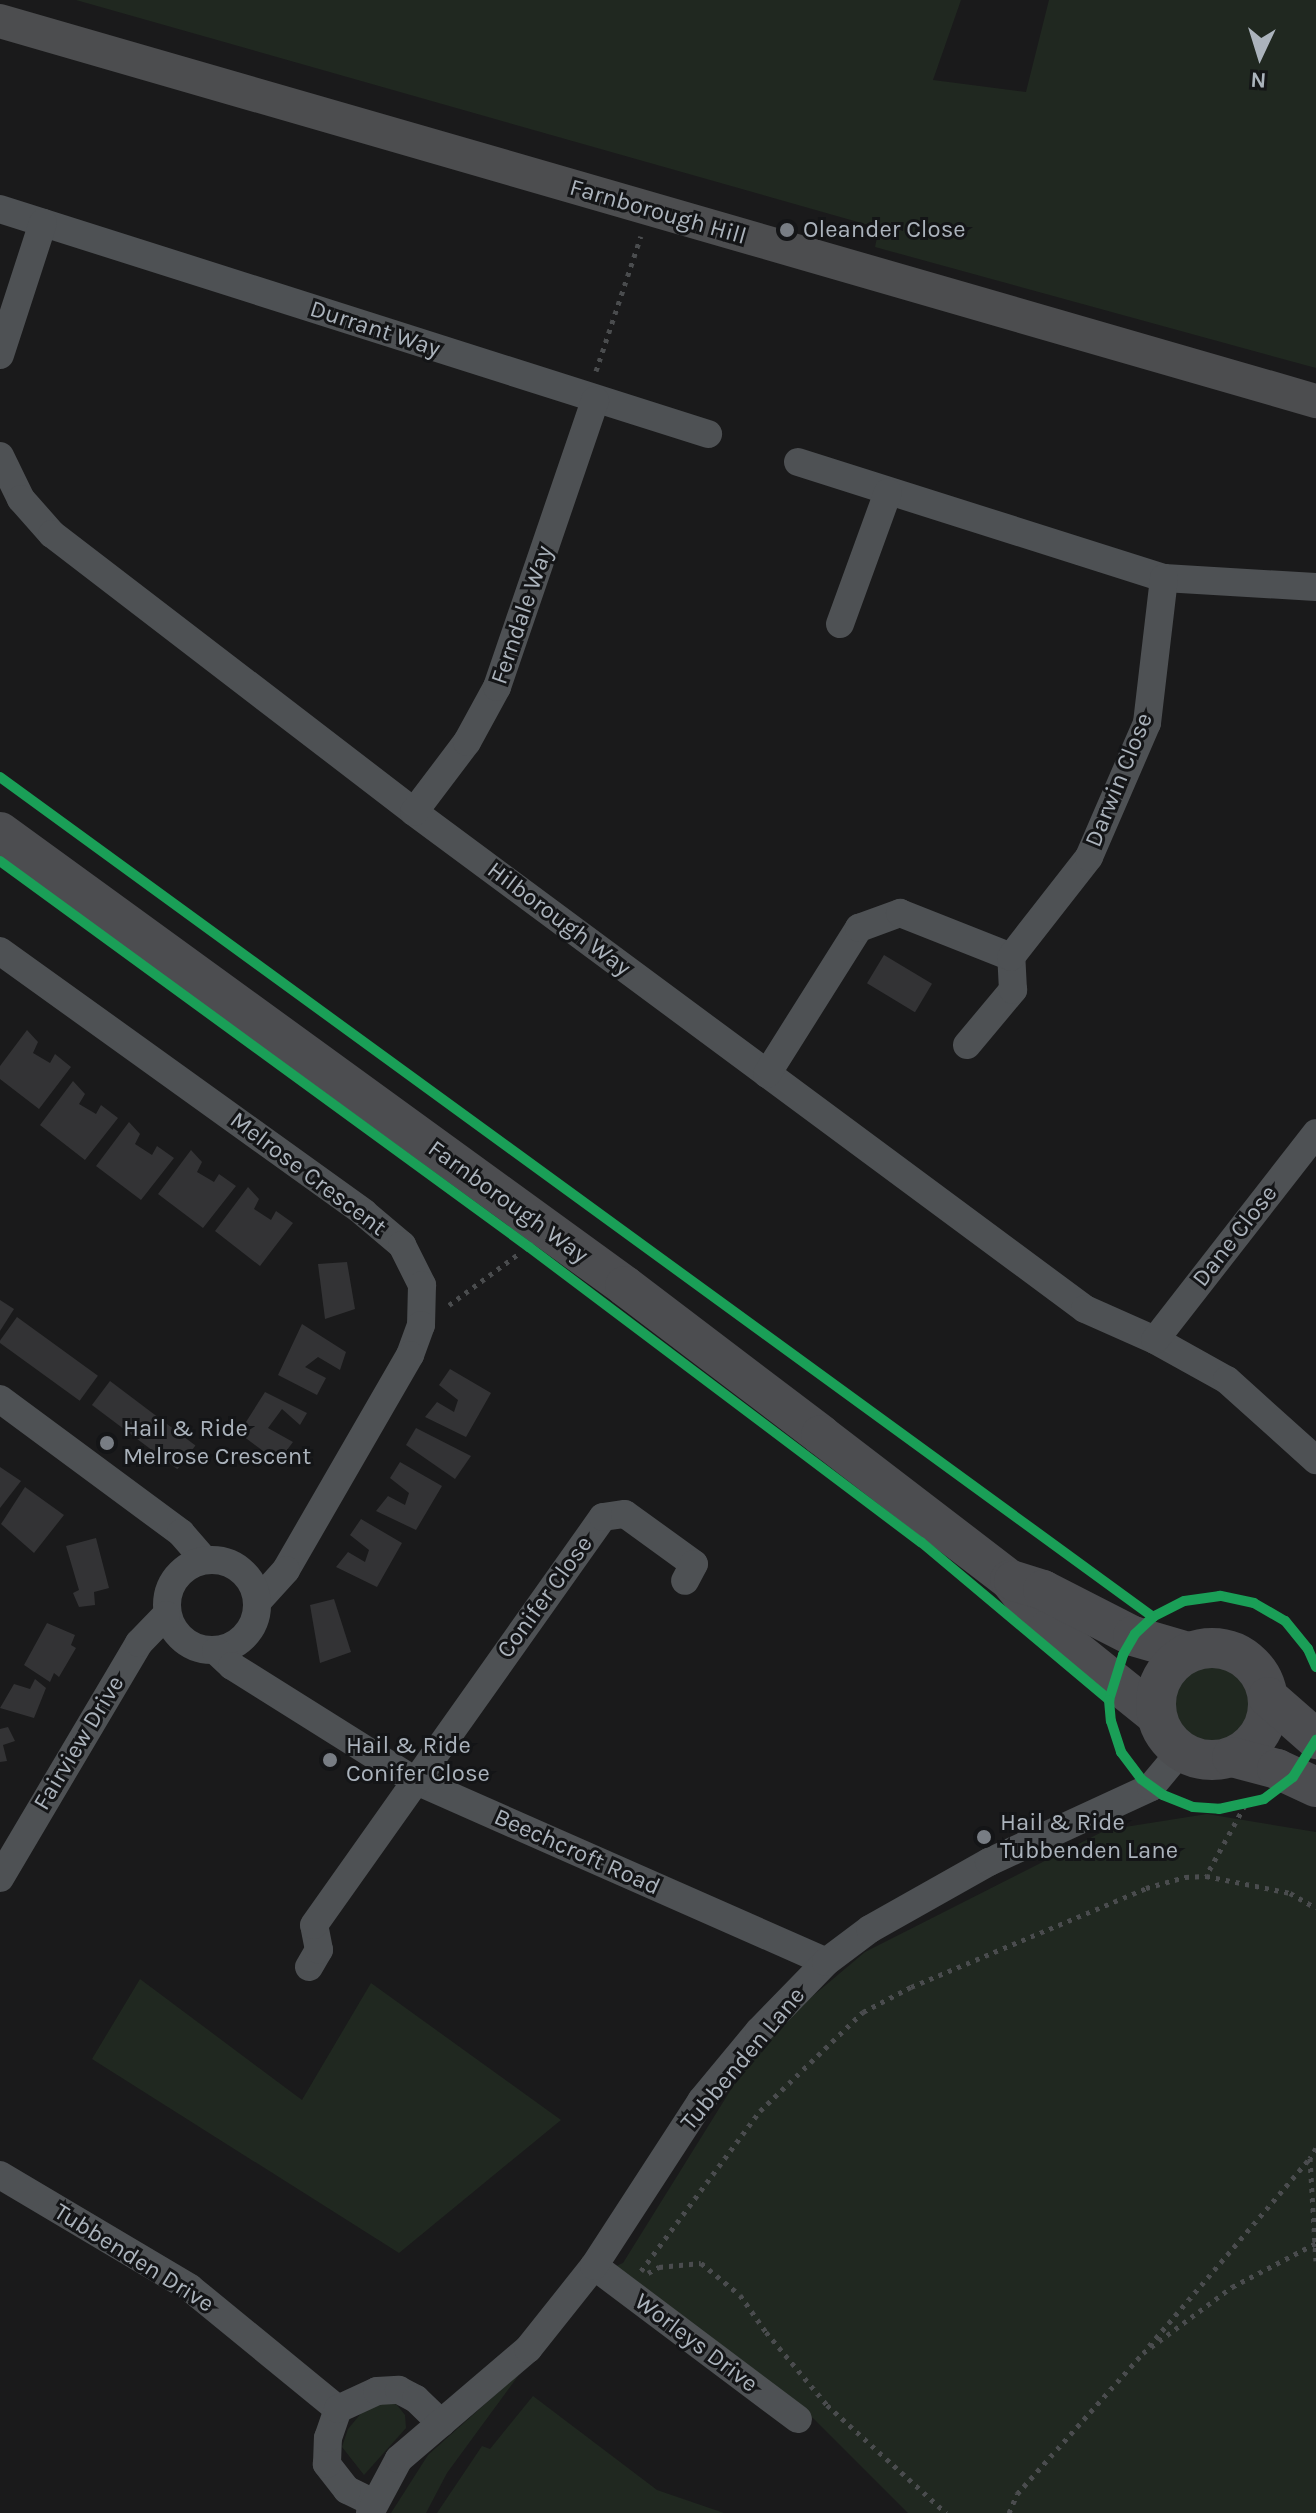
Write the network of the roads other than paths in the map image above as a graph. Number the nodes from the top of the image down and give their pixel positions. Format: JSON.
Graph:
{"nodes":[{"id":1,"x":0,"y":21,"type":"edge"},
{"id":2,"x":0,"y":209,"type":"edge"},
{"id":3,"x":43,"y":223,"type":"junction"},
{"id":4,"x":0,"y":355,"type":"edge"},
{"id":5,"x":595,"y":400,"type":"junction"},
{"id":6,"x":1316,"y":401,"type":"edge"},
{"id":7,"x":708,"y":434,"type":"dead end"},
{"id":8,"x":0,"y":456,"type":"edge"},
{"id":9,"x":798,"y":462,"type":"dead end"},
{"id":10,"x":888,"y":492,"type":"junction"},
{"id":11,"x":1164,"y":578,"type":"junction"},
{"id":12,"x":1316,"y":587,"type":"edge"},
{"id":13,"x":840,"y":624,"type":"dead end"},
{"id":14,"x":414,"y":812,"type":"junction"},
{"id":15,"x":0,"y":832,"type":"edge"},
{"id":16,"x":0,"y":951,"type":"edge"},
{"id":17,"x":1011,"y":957,"type":"junction"},
{"id":18,"x":967,"y":1045,"type":"dead end"},
{"id":19,"x":767,"y":1074,"type":"junction"},
{"id":20,"x":1316,"y":1133,"type":"edge"},
{"id":21,"x":1155,"y":1340,"type":"junction"},
{"id":22,"x":0,"y":1399,"type":"edge"},
{"id":23,"x":1316,"y":1460,"type":"edge"},
{"id":24,"x":204,"y":1559,"type":"junction"},
{"id":25,"x":1010,"y":1580,"type":"junction"},
{"id":26,"x":685,"y":1581,"type":"dead end"},
{"id":27,"x":258,"y":1601,"type":"junction"},
{"id":28,"x":166,"y":1615,"type":"junction"},
{"id":29,"x":216,"y":1651,"type":"junction"},
{"id":30,"x":1188,"y":1652,"type":"junction"},
{"id":31,"x":1268,"y":1697,"type":"junction"},
{"id":32,"x":1156,"y":1715,"type":"junction"},
{"id":33,"x":1316,"y":1739,"type":"edge"},
{"id":34,"x":1181,"y":1751,"type":"junction"},
{"id":35,"x":1232,"y":1757,"type":"junction"},
{"id":36,"x":414,"y":1780,"type":"junction"},
{"id":37,"x":1305,"y":1782,"type":"edge"},
{"id":38,"x":4,"y":1863,"type":"edge"},
{"id":39,"x":826,"y":1962,"type":"junction"},
{"id":40,"x":309,"y":1967,"type":"dead end"},
{"id":41,"x":0,"y":2175,"type":"edge"},
{"id":42,"x":594,"y":2266,"type":"junction"},
{"id":43,"x":338,"y":2409,"type":"junction"},
{"id":44,"x":798,"y":2419,"type":"dead end"},
{"id":45,"x":441,"y":2423,"type":"junction"},
{"id":46,"x":372,"y":2508,"type":"edge"}],
"edges":[{"from":1,"to":6,"type":"main road","name":"Farnborough Hill"},
{"from":2,"to":3,"type":"street","name":"Durrant Way"},
{"from":3,"to":4,"type":"street"},
{"from":3,"to":5,"type":"street","name":"Durrant Way"},
{"from":5,"to":7,"type":"street","name":"Durrant Way"},
{"from":5,"to":14,"type":"street","name":"Ferndale Way"},
{"from":8,"to":14,"type":"street","name":"Hilborough Way"},
{"from":9,"to":10,"type":"street"},
{"from":10,"to":11,"type":"street"},
{"from":10,"to":13,"type":"street"},
{"from":11,"to":12,"type":"street"},
{"from":11,"to":17,"type":"street","name":"Darwin Close"},
{"from":14,"to":19,"type":"street","name":"Hilborough Way"},
{"from":15,"to":25,"type":"highway","name":"Farnborough Way"},
{"from":16,"to":27,"type":"street","name":"Melrose Crescent"},
{"from":17,"to":18,"type":"street"},
{"from":17,"to":19,"type":"street"},
{"from":19,"to":21,"type":"street","name":"Hilborough Way"},
{"from":20,"to":21,"type":"street","name":"Dane Close"},
{"from":21,"to":23,"type":"street","name":"Hilborough Way"},
{"from":22,"to":24,"type":"street"},
{"from":24,"to":27,"type":"street"},
{"from":24,"to":28,"type":"street"},
{"from":25,"to":30,"type":"highway","name":"Farnborough Way"},
{"from":25,"to":32,"type":"highway","name":"Farnborough Way"},
{"from":26,"to":36,"type":"street","name":"Conifer Close"},
{"from":27,"to":29,"type":"street"},
{"from":28,"to":29,"type":"street"},
{"from":28,"to":38,"type":"street","name":"Fairview Drive"},
{"from":29,"to":36,"type":"street","name":"Beechcroft Road"},
{"from":30,"to":31,"type":"highway"},
{"from":30,"to":32,"type":"highway"},
{"from":31,"to":33,"type":"highway"},
{"from":31,"to":35,"type":"highway"},
{"from":32,"to":34,"type":"highway"},
{"from":34,"to":35,"type":"highway"},
{"from":34,"to":39,"type":"street","name":"Tubbenden Lane"},
{"from":35,"to":37,"type":"highway"},
{"from":36,"to":39,"type":"street","name":"Beechcroft Road"},
{"from":36,"to":40,"type":"street"},
{"from":39,"to":42,"type":"street","name":"Tubbenden Lane"},
{"from":41,"to":43,"type":"street","name":"Tubbenden Drive"},
{"from":42,"to":44,"type":"street","name":"Worleys Drive"},
{"from":42,"to":45,"type":"street","name":"Tubbenden Lane"},
{"from":43,"to":45,"type":"street"},
{"from":43,"to":46,"type":"street"},
{"from":45,"to":46,"type":"street","name":"Tubbenden Lane"}]}
